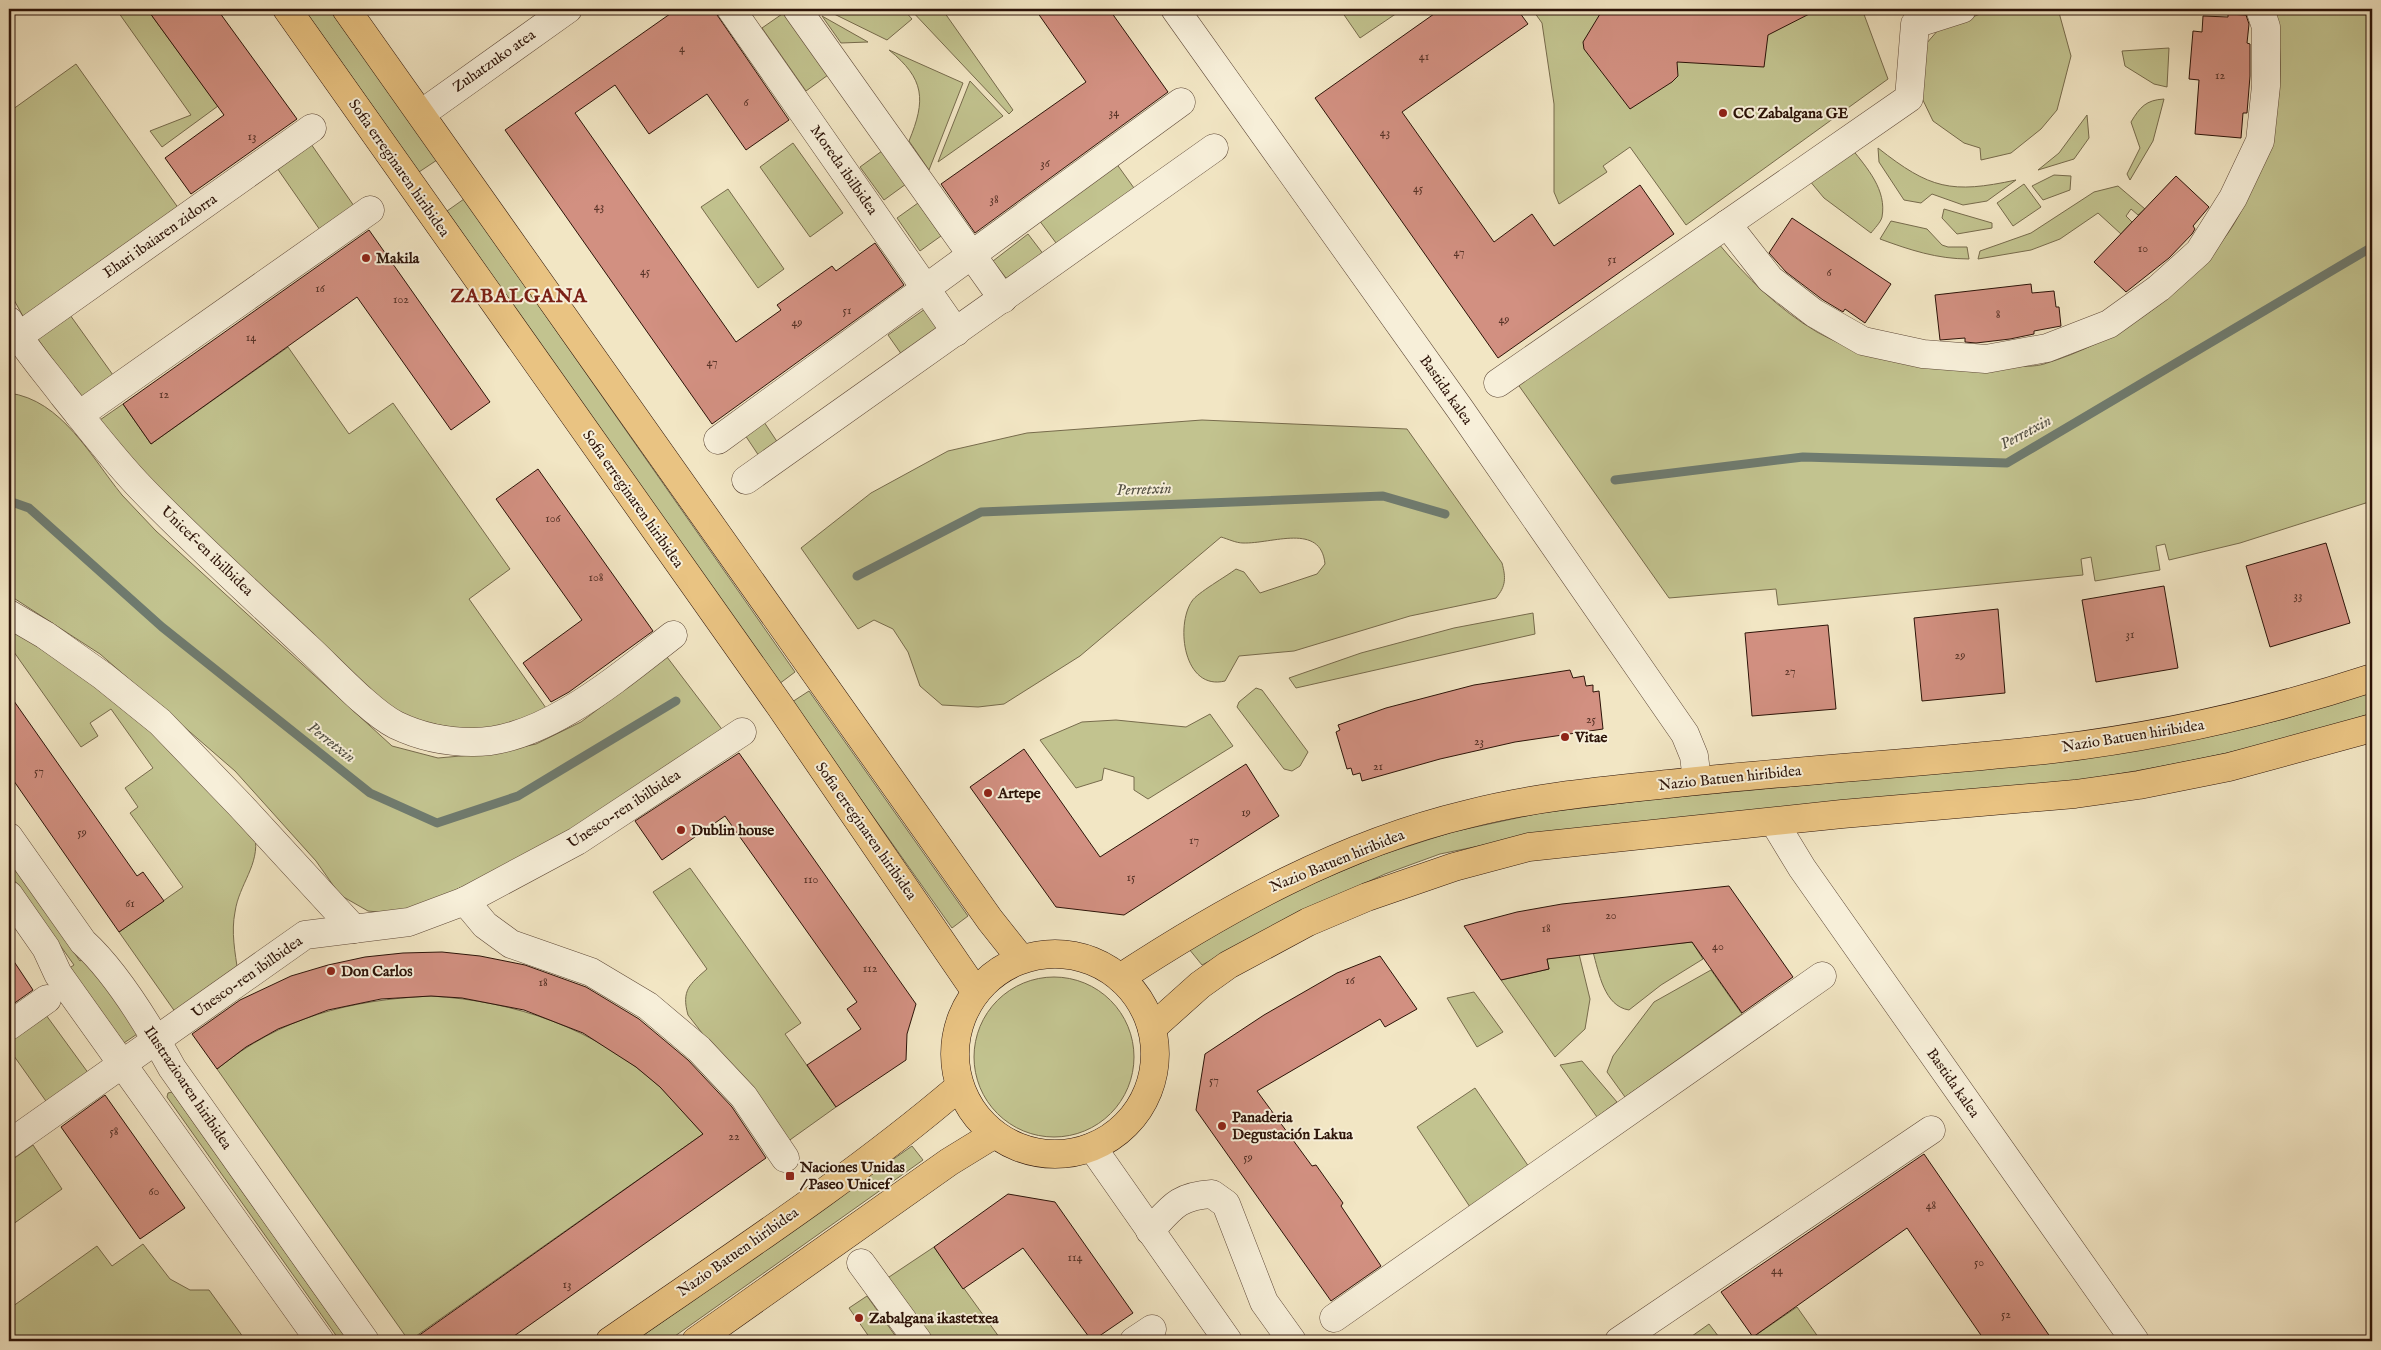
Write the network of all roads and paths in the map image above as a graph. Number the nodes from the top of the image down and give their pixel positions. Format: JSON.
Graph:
{"nodes":[{"id":1,"x":287,"y":9,"type":"edge"},
{"id":2,"x":346,"y":9,"type":"edge"},
{"id":3,"x":568,"y":9,"type":"edge"},
{"id":4,"x":731,"y":9,"type":"edge"},
{"id":5,"x":797,"y":9,"type":"edge"},
{"id":6,"x":1175,"y":9,"type":"edge"},
{"id":7,"x":1962,"y":9,"type":"edge"},
{"id":8,"x":2260,"y":9,"type":"edge"},
{"id":9,"x":1181,"y":102,"type":"dead end"},
{"id":10,"x":421,"y":114,"type":"junction"},
{"id":11,"x":312,"y":128,"type":"dead end"},
{"id":12,"x":1214,"y":148,"type":"dead end"},
{"id":13,"x":370,"y":210,"type":"dead end"},
{"id":14,"x":1727,"y":224,"type":"junction"},
{"id":15,"x":972,"y":254,"type":"junction"},
{"id":16,"x":926,"y":288,"type":"junction"},
{"id":17,"x":1004,"y":299,"type":"junction"},
{"id":18,"x":956,"y":332,"type":"junction"},
{"id":19,"x":12,"y":334,"type":"edge"},
{"id":20,"x":1498,"y":383,"type":"dead end"},
{"id":21,"x":79,"y":415,"type":"junction"},
{"id":22,"x":718,"y":440,"type":"dead end"},
{"id":23,"x":746,"y":480,"type":"dead end"},
{"id":24,"x":9,"y":614,"type":"edge"},
{"id":25,"x":673,"y":635,"type":"dead end"},
{"id":26,"x":2372,"y":678,"type":"edge"},
{"id":27,"x":2372,"y":728,"type":"edge"},
{"id":28,"x":742,"y":732,"type":"dead end"},
{"id":29,"x":1697,"y":780,"type":"junction"},
{"id":30,"x":1774,"y":822,"type":"junction"},
{"id":31,"x":9,"y":837,"type":"edge"},
{"id":32,"x":9,"y":894,"type":"edge"},
{"id":33,"x":464,"y":901,"type":"junction"},
{"id":34,"x":354,"y":930,"type":"junction"},
{"id":35,"x":1021,"y":959,"type":"junction"},
{"id":36,"x":1822,"y":976,"type":"dead end"},
{"id":37,"x":1120,"y":978,"type":"junction"},
{"id":38,"x":976,"y":992,"type":"junction"},
{"id":39,"x":46,"y":999,"type":"dead end"},
{"id":40,"x":9,"y":1026,"type":"edge"},
{"id":41,"x":1152,"y":1028,"type":"junction"},
{"id":42,"x":156,"y":1040,"type":"junction"},
{"id":43,"x":123,"y":1064,"type":"junction"},
{"id":44,"x":959,"y":1087,"type":"junction"},
{"id":45,"x":1931,"y":1130,"type":"dead end"},
{"id":46,"x":994,"y":1135,"type":"junction"},
{"id":47,"x":9,"y":1144,"type":"edge"},
{"id":48,"x":1092,"y":1147,"type":"junction"},
{"id":49,"x":785,"y":1158,"type":"dead end"},
{"id":50,"x":1150,"y":1230,"type":"junction"},
{"id":51,"x":861,"y":1262,"type":"dead end"},
{"id":52,"x":1334,"y":1318,"type":"dead end"},
{"id":53,"x":320,"y":1341,"type":"edge"},
{"id":54,"x":365,"y":1341,"type":"edge"},
{"id":55,"x":610,"y":1341,"type":"edge"},
{"id":56,"x":696,"y":1341,"type":"edge"},
{"id":57,"x":918,"y":1341,"type":"edge"},
{"id":58,"x":1228,"y":1341,"type":"edge"},
{"id":59,"x":1292,"y":1341,"type":"edge"},
{"id":60,"x":1618,"y":1341,"type":"edge"},
{"id":61,"x":2135,"y":1341,"type":"edge"}],
"edges":[{"from":1,"to":38,"type":"main road","name":"Sofia erreginaren hiribidea"},
{"from":2,"to":10,"type":"main road"},
{"from":3,"to":10,"type":"street","name":"Zuhatzuko atea"},
{"from":4,"to":16,"type":"street","name":"Moreda ibilbidea"},
{"from":5,"to":15,"type":"street"},
{"from":6,"to":29,"type":"street","name":"Bastida kalea"},
{"from":7,"to":14,"type":"street"},
{"from":8,"to":14,"type":"street"},
{"from":9,"to":15,"type":"street"},
{"from":10,"to":35,"type":"main road"},
{"from":11,"to":19,"type":"street","name":"Ehari ibaiaren zidorra"},
{"from":12,"to":17,"type":"street"},
{"from":13,"to":21,"type":"street"},
{"from":14,"to":20,"type":"street"},
{"from":15,"to":16,"type":"street"},
{"from":15,"to":17,"type":"street"},
{"from":16,"to":18,"type":"street","name":"Moreda ibilbidea"},
{"from":16,"to":22,"type":"street"},
{"from":17,"to":18,"type":"street"},
{"from":18,"to":23,"type":"street"},
{"from":19,"to":21,"type":"street","name":"Unicef-en ibilbidea"},
{"from":21,"to":25,"type":"street","name":"Unicef-en ibilbidea"},
{"from":24,"to":34,"type":"street"},
{"from":26,"to":29,"type":"main road","name":"Nazio Batuen hiribidea"},
{"from":27,"to":30,"type":"main road"},
{"from":28,"to":33,"type":"street","name":"Unesco-ren ibilbidea"},
{"from":29,"to":37,"type":"main road","name":"Nazio Batuen hiribidea"},
{"from":30,"to":41,"type":"main road"},
{"from":30,"to":61,"type":"street","name":"Bastida kalea"},
{"from":31,"to":42,"type":"street","name":"Ilustrazioaren hiribidea"},
{"from":32,"to":43,"type":"street"},
{"from":33,"to":34,"type":"street","name":"Unesco-ren ibilbidea"},
{"from":33,"to":49,"type":"street"},
{"from":34,"to":42,"type":"street","name":"Unesco-ren ibilbidea"},
{"from":35,"to":37,"type":"main road"},
{"from":35,"to":38,"type":"main road"},
{"from":36,"to":52,"type":"street"},
{"from":37,"to":41,"type":"main road"},
{"from":38,"to":44,"type":"main road"},
{"from":39,"to":40,"type":"street"},
{"from":41,"to":48,"type":"main road"},
{"from":42,"to":43,"type":"street","name":"Unesco-ren ibilbidea"},
{"from":42,"to":54,"type":"street","name":"Ilustrazioaren hiribidea"},
{"from":43,"to":47,"type":"street","name":"Unesco-ren ibilbidea"},
{"from":43,"to":53,"type":"street"},
{"from":44,"to":46,"type":"main road"},
{"from":44,"to":55,"type":"main road","name":"Nazio Batuen hiribidea"},
{"from":45,"to":60,"type":"street"},
{"from":46,"to":48,"type":"main road"},
{"from":46,"to":56,"type":"main road"},
{"from":48,"to":50,"type":"street"},
{"from":50,"to":58,"type":"street"},
{"from":50,"to":59,"type":"street"},
{"from":51,"to":57,"type":"street"}]}
